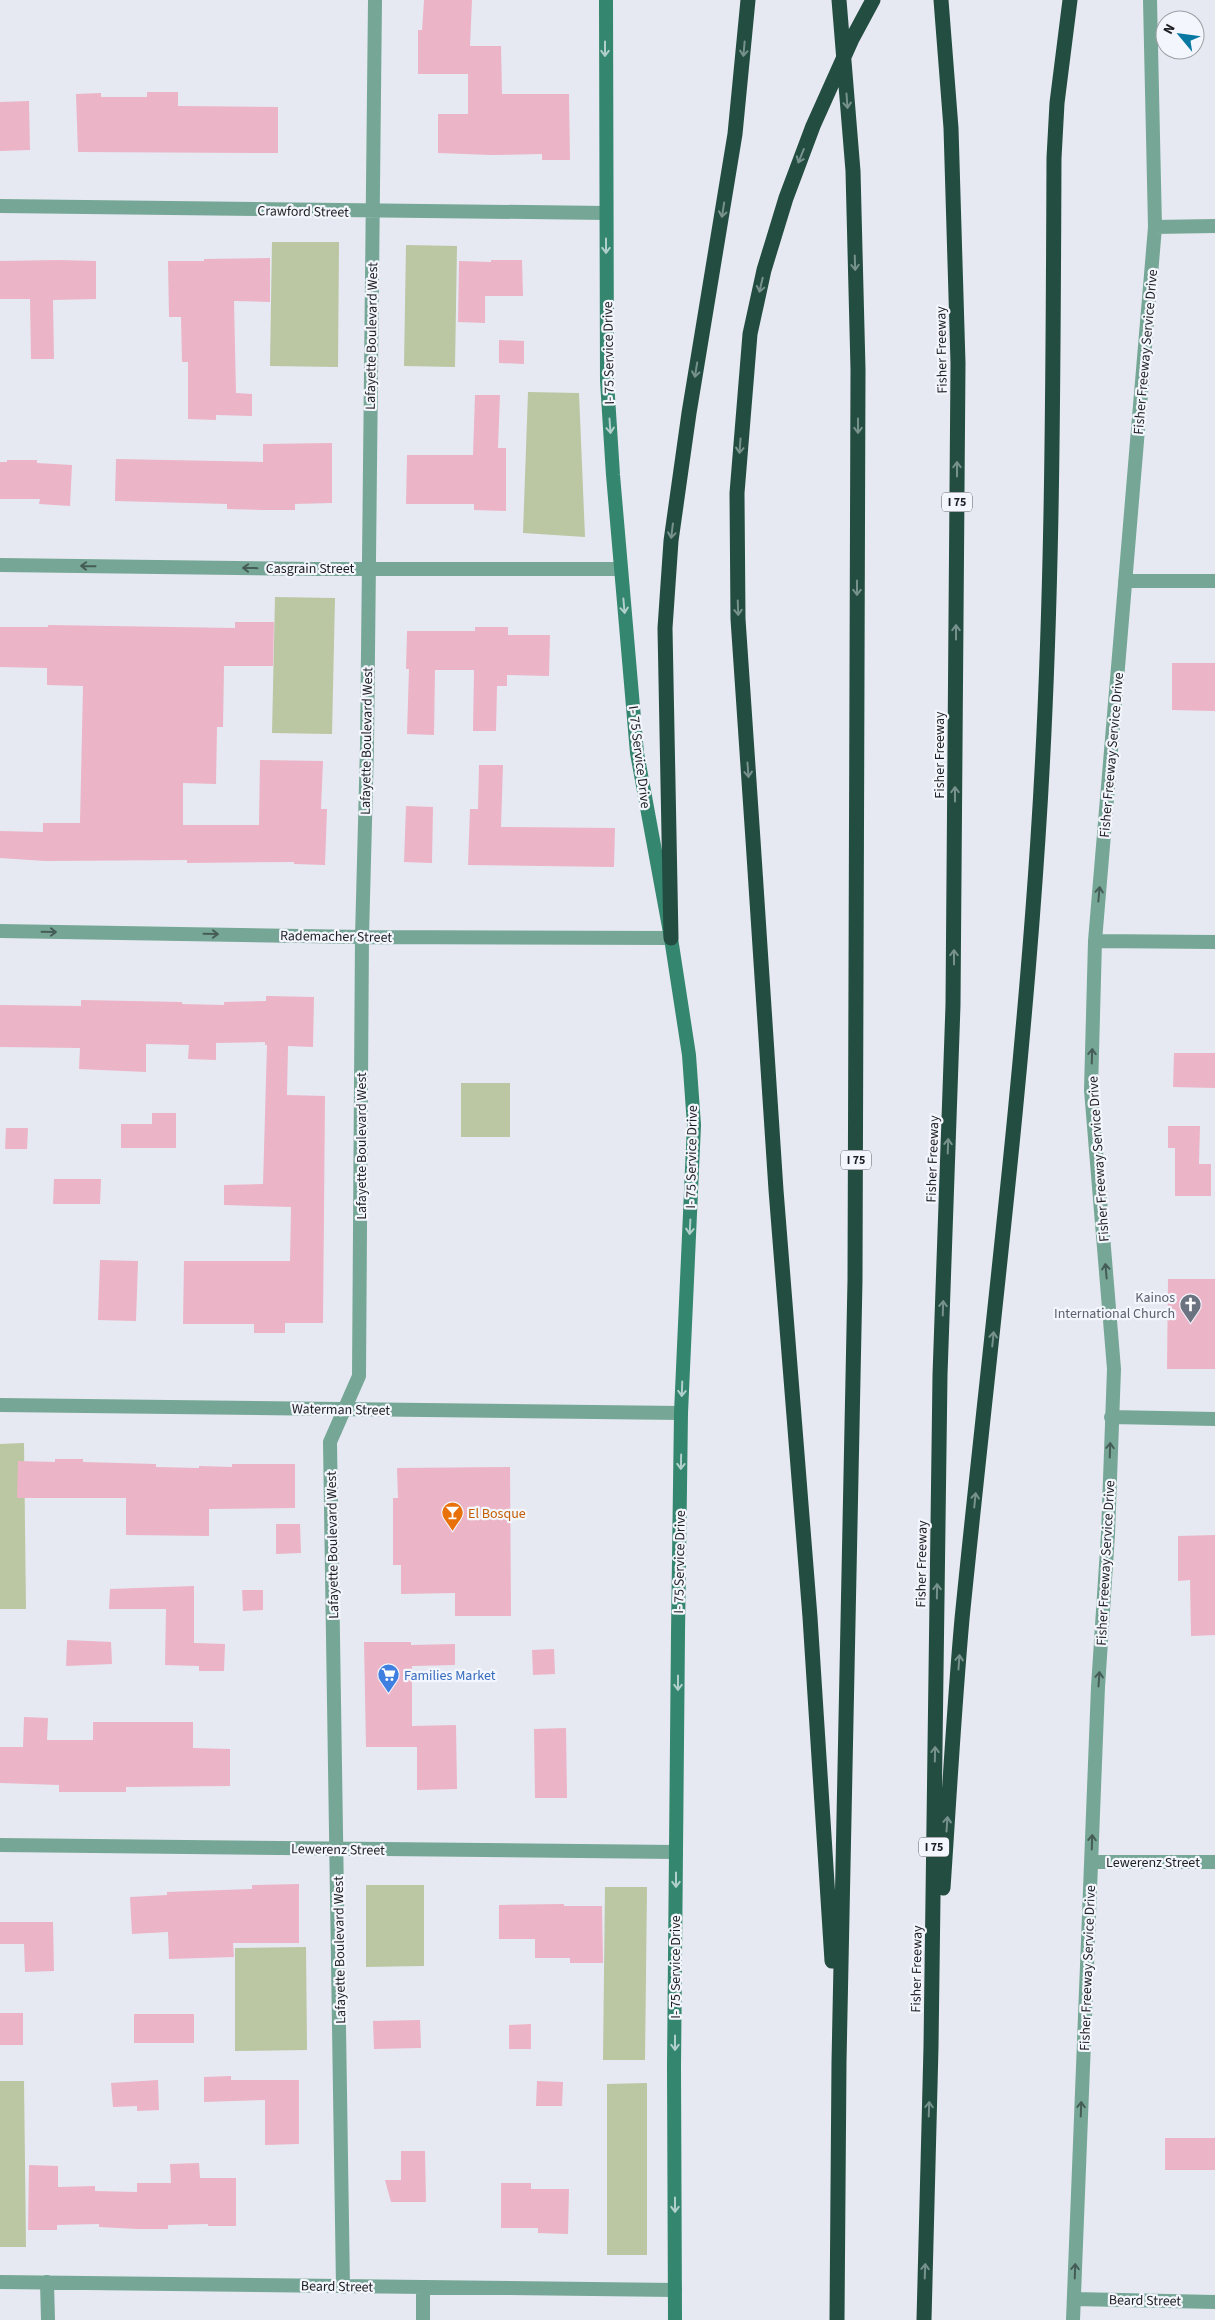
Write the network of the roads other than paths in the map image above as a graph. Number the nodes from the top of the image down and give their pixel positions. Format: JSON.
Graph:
{"nodes":[{"id":1,"x":375,"y":0,"type":"edge"},
{"id":2,"x":606,"y":0,"type":"edge"},
{"id":3,"x":748,"y":0,"type":"edge"},
{"id":4,"x":839,"y":0,"type":"edge"},
{"id":5,"x":873,"y":0,"type":"edge"},
{"id":6,"x":941,"y":0,"type":"edge"},
{"id":7,"x":1070,"y":0,"type":"edge"},
{"id":8,"x":1150,"y":0,"type":"edge"},
{"id":9,"x":0,"y":206,"type":"edge"},
{"id":10,"x":373,"y":212,"type":"junction"},
{"id":11,"x":606,"y":213,"type":"junction"},
{"id":12,"x":1215,"y":226,"type":"edge"},
{"id":13,"x":1156,"y":227,"type":"junction"},
{"id":14,"x":0,"y":565,"type":"edge"},
{"id":15,"x":369,"y":568,"type":"junction"},
{"id":16,"x":621,"y":569,"type":"junction"},
{"id":17,"x":1125,"y":581,"type":"junction"},
{"id":18,"x":1215,"y":581,"type":"edge"},
{"id":19,"x":0,"y":931,"type":"edge"},
{"id":20,"x":362,"y":937,"type":"junction"},
{"id":21,"x":672,"y":938,"type":"junction"},
{"id":22,"x":1095,"y":941,"type":"junction"},
{"id":23,"x":1215,"y":942,"type":"edge"},
{"id":24,"x":0,"y":1405,"type":"edge"},
{"id":25,"x":344,"y":1409,"type":"junction"},
{"id":26,"x":681,"y":1413,"type":"junction"},
{"id":27,"x":1111,"y":1417,"type":"junction"},
{"id":28,"x":1215,"y":1419,"type":"edge"},
{"id":29,"x":0,"y":1845,"type":"edge"},
{"id":30,"x":337,"y":1849,"type":"junction"},
{"id":31,"x":676,"y":1852,"type":"junction"},
{"id":32,"x":1092,"y":1862,"type":"junction"},
{"id":33,"x":1215,"y":1862,"type":"edge"},
{"id":34,"x":931,"y":2047,"type":"junction"},
{"id":35,"x":839,"y":2062,"type":"junction"},
{"id":36,"x":0,"y":2282,"type":"edge"},
{"id":37,"x":47,"y":2282,"type":"junction"},
{"id":38,"x":343,"y":2287,"type":"junction"},
{"id":39,"x":423,"y":2287,"type":"junction"},
{"id":40,"x":675,"y":2290,"type":"junction"},
{"id":41,"x":1074,"y":2299,"type":"junction"},
{"id":42,"x":1215,"y":2302,"type":"edge"},
{"id":43,"x":48,"y":2320,"type":"edge"},
{"id":44,"x":423,"y":2320,"type":"edge"},
{"id":45,"x":675,"y":2320,"type":"edge"},
{"id":46,"x":837,"y":2320,"type":"edge"},
{"id":47,"x":924,"y":2320,"type":"edge"},
{"id":48,"x":1073,"y":2320,"type":"edge"}],
"edges":[{"from":1,"to":10,"type":"street","name":"Lafayette Boulevard West"},
{"from":2,"to":11,"type":"main road","name":"I- 75 Service Drive","one_way":true},
{"from":3,"to":21,"type":"highway","one_way":true},
{"from":4,"to":35,"type":"highway","number":"I 75","one_way":true},
{"from":5,"to":35,"type":"highway","one_way":true},
{"from":34,"to":6,"type":"highway","name":"Fisher Freeway","number":"I 75","one_way":true},
{"from":34,"to":7,"type":"highway","one_way":true},
{"from":8,"to":13,"type":"street","name":"Fisher Freeway Service Drive"},
{"from":9,"to":10,"type":"street","name":"Crawford Street"},
{"from":10,"to":11,"type":"street","name":"Crawford Street"},
{"from":10,"to":15,"type":"street","name":"Lafayette Boulevard West"},
{"from":11,"to":16,"type":"main road","name":"I- 75 Service Drive","one_way":true},
{"from":12,"to":13,"type":"street"},
{"from":13,"to":17,"type":"street","name":"Fisher Freeway Service Drive"},
{"from":15,"to":14,"type":"street","name":"Casgrain Street","one_way":true},
{"from":15,"to":16,"type":"street","name":"Casgrain Street"},
{"from":15,"to":20,"type":"street","name":"Lafayette Boulevard West"},
{"from":16,"to":21,"type":"main road","name":"I- 75 Service Drive","one_way":true},
{"from":17,"to":18,"type":"street"},
{"from":22,"to":17,"type":"street","name":"Fisher Freeway Service Drive","one_way":true},
{"from":19,"to":20,"type":"street","name":"Rademacher Street","one_way":true},
{"from":20,"to":21,"type":"street","name":"Rademacher Street"},
{"from":20,"to":25,"type":"street","name":"Lafayette Boulevard West"},
{"from":21,"to":26,"type":"main road","name":"I- 75 Service Drive","one_way":true},
{"from":22,"to":23,"type":"street"},
{"from":27,"to":22,"type":"street","name":"Fisher Freeway Service Drive","one_way":true},
{"from":24,"to":25,"type":"street","name":"Waterman Street"},
{"from":25,"to":26,"type":"street","name":"Waterman Street"},
{"from":25,"to":30,"type":"street","name":"Lafayette Boulevard West"},
{"from":26,"to":31,"type":"main road","name":"I- 75 Service Drive","one_way":true},
{"from":27,"to":28,"type":"street"},
{"from":32,"to":27,"type":"street","name":"Fisher Freeway Service Drive","one_way":true},
{"from":29,"to":30,"type":"street","name":"Lewerenz Street"},
{"from":30,"to":31,"type":"street","name":"Lewerenz Street"},
{"from":30,"to":38,"type":"street","name":"Lafayette Boulevard West"},
{"from":31,"to":40,"type":"main road","name":"I- 75 Service Drive","one_way":true},
{"from":32,"to":33,"type":"street","name":"Lewerenz Street"},
{"from":41,"to":32,"type":"street","name":"Fisher Freeway Service Drive","one_way":true},
{"from":47,"to":34,"type":"highway","name":"Fisher Freeway","number":"I 75","one_way":true},
{"from":35,"to":46,"type":"highway","number":"I 75"},
{"from":36,"to":37,"type":"street","name":"Beard Street"},
{"from":37,"to":38,"type":"street","name":"Beard Street"},
{"from":37,"to":43,"type":"street"},
{"from":38,"to":39,"type":"street","name":"Beard Street"},
{"from":39,"to":40,"type":"street","name":"Beard Street"},
{"from":39,"to":44,"type":"street"},
{"from":40,"to":45,"type":"main road","name":"I- 75 Service Drive"},
{"from":41,"to":42,"type":"street","name":"Beard Street"},
{"from":41,"to":48,"type":"street","name":"Fisher Freeway Service Drive"}]}
